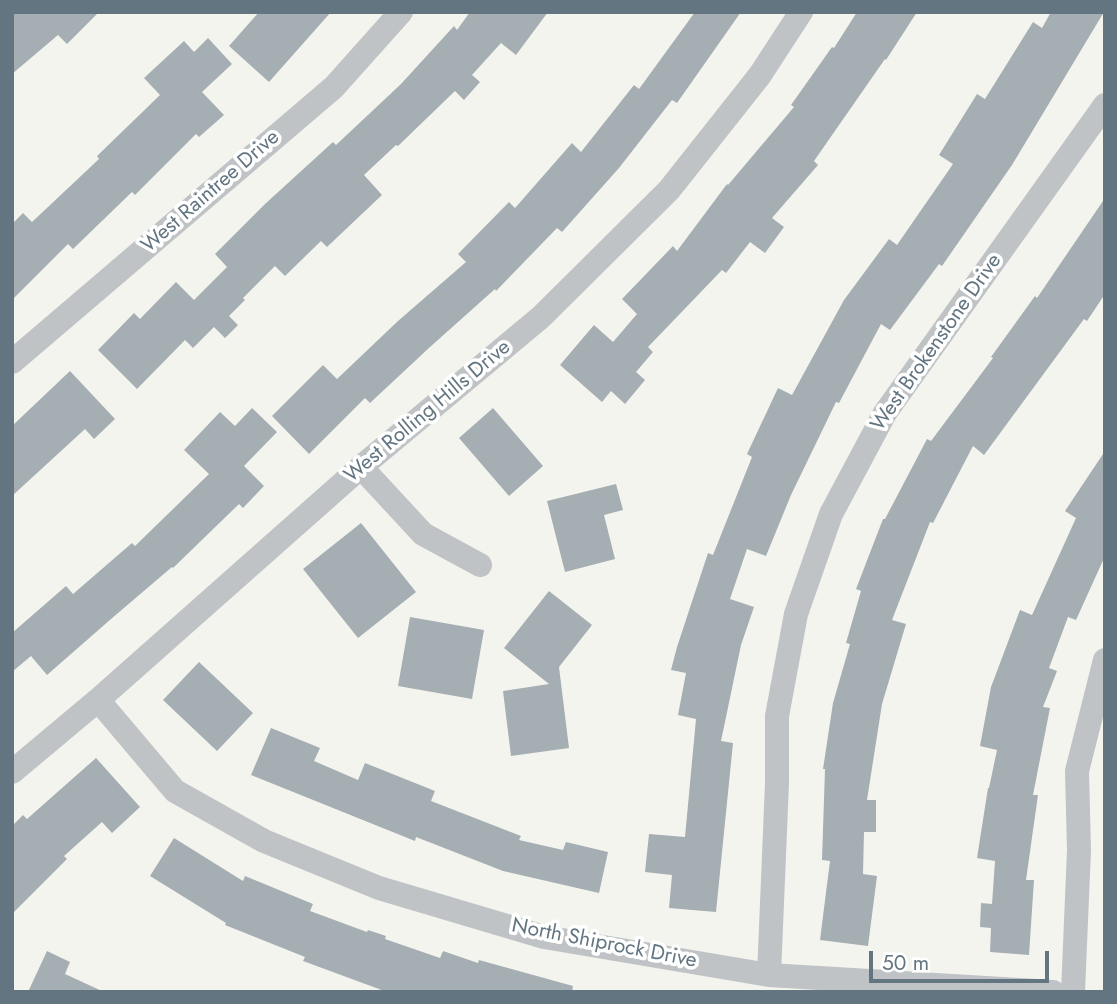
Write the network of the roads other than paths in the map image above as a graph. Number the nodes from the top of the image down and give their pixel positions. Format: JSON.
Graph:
{"nodes":[{"id":1,"x":401,"y":12,"type":"edge"},
{"id":2,"x":801,"y":12,"type":"edge"},
{"id":3,"x":1105,"y":105,"type":"edge"},
{"id":4,"x":12,"y":362,"type":"edge"},
{"id":5,"x":361,"y":467,"type":"junction"},
{"id":6,"x":480,"y":565,"type":"dead end"},
{"id":7,"x":1105,"y":660,"type":"edge"},
{"id":8,"x":98,"y":700,"type":"junction"},
{"id":9,"x":12,"y":772,"type":"edge"},
{"id":10,"x":769,"y":975,"type":"junction"},
{"id":11,"x":1053,"y":992,"type":"edge"},
{"id":12,"x":1073,"y":992,"type":"edge"}],
"edges":[{"from":1,"to":4,"type":"street","name":"West Raintree Drive"},
{"from":2,"to":5,"type":"street","name":"West Rolling Hills Drive"},
{"from":3,"to":10,"type":"street","name":"West Brokenstone Drive"},
{"from":5,"to":6,"type":"street"},
{"from":5,"to":8,"type":"street","name":"West Rolling Hills Drive"},
{"from":7,"to":12,"type":"street"},
{"from":8,"to":9,"type":"street","name":"West Rolling Hills Drive"},
{"from":8,"to":10,"type":"street","name":"North Shiprock Drive"},
{"from":10,"to":11,"type":"street","name":"North Shiprock Drive"}]}
